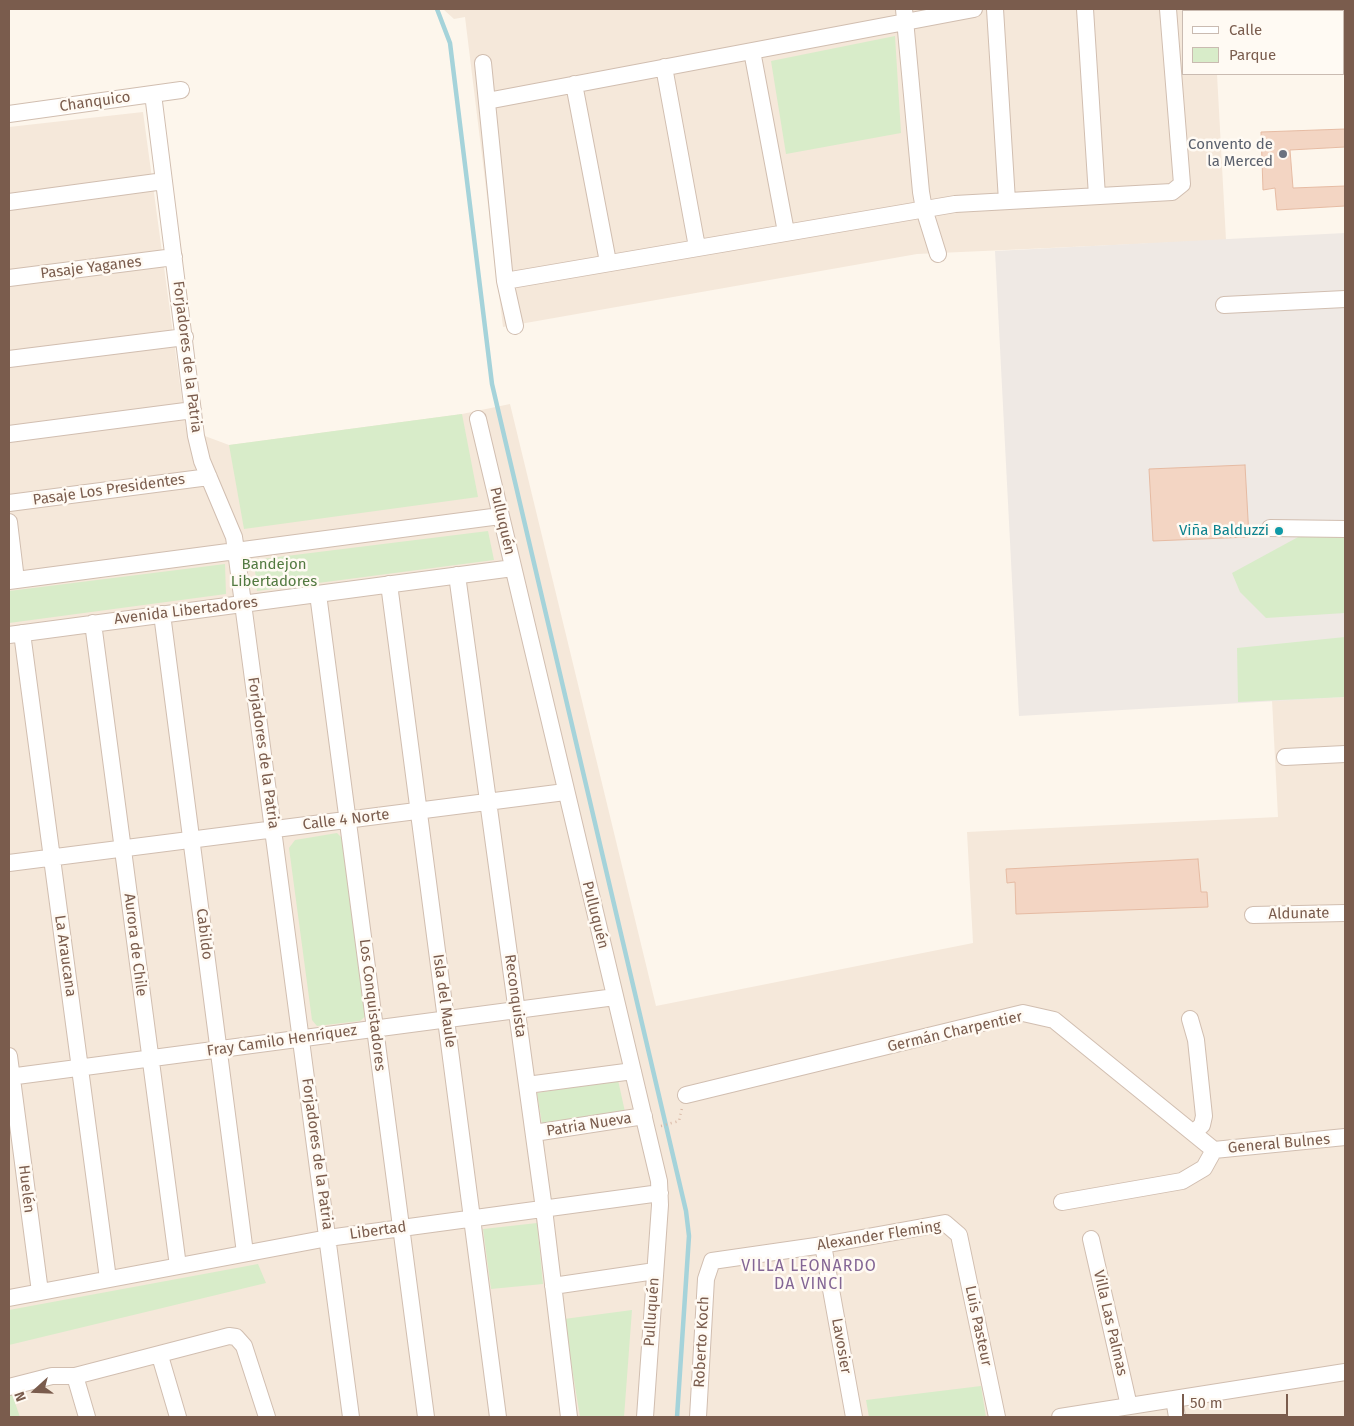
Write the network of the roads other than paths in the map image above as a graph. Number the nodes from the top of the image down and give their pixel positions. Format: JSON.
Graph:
{"nodes":[{"id":1,"x":974,"y":9,"type":"edge"},
{"id":2,"x":995,"y":9,"type":"edge"},
{"id":3,"x":1085,"y":9,"type":"edge"},
{"id":4,"x":1168,"y":9,"type":"edge"},
{"id":5,"x":1333,"y":9,"type":"edge"},
{"id":6,"x":1345,"y":10,"type":"edge"},
{"id":7,"x":905,"y":15,"type":"edge"},
{"id":8,"x":752,"y":51,"type":"junction"},
{"id":9,"x":483,"y":63,"type":"dead end"},
{"id":10,"x":664,"y":67,"type":"junction"},
{"id":11,"x":574,"y":84,"type":"junction"},
{"id":12,"x":181,"y":90,"type":"dead end"},
{"id":13,"x":153,"y":94,"type":"junction"},
{"id":14,"x":487,"y":101,"type":"junction"},
{"id":15,"x":9,"y":114,"type":"edge"},
{"id":16,"x":164,"y":182,"type":"junction"},
{"id":17,"x":1097,"y":196,"type":"junction"},
{"id":18,"x":1007,"y":201,"type":"junction"},
{"id":19,"x":9,"y":202,"type":"edge"},
{"id":20,"x":924,"y":209,"type":"junction"},
{"id":21,"x":786,"y":232,"type":"junction"},
{"id":22,"x":697,"y":247,"type":"junction"},
{"id":23,"x":938,"y":254,"type":"dead end"},
{"id":24,"x":174,"y":258,"type":"junction"},
{"id":25,"x":608,"y":262,"type":"junction"},
{"id":26,"x":9,"y":278,"type":"edge"},
{"id":27,"x":505,"y":281,"type":"junction"},
{"id":28,"x":1345,"y":299,"type":"edge"},
{"id":29,"x":1224,"y":305,"type":"dead end"},
{"id":30,"x":515,"y":326,"type":"dead end"},
{"id":31,"x":185,"y":336,"type":"junction"},
{"id":32,"x":9,"y":359,"type":"edge"},
{"id":33,"x":193,"y":410,"type":"junction"},
{"id":34,"x":478,"y":419,"type":"dead end"},
{"id":35,"x":9,"y":434,"type":"edge"},
{"id":36,"x":209,"y":477,"type":"junction"},
{"id":37,"x":9,"y":503,"type":"edge"},
{"id":38,"x":500,"y":516,"type":"junction"},
{"id":39,"x":9,"y":522,"type":"edge"},
{"id":40,"x":1270,"y":528,"type":"dead end"},
{"id":41,"x":1345,"y":529,"type":"edge"},
{"id":42,"x":236,"y":551,"type":"junction"},
{"id":43,"x":513,"y":568,"type":"junction"},
{"id":44,"x":457,"y":575,"type":"junction"},
{"id":45,"x":12,"y":580,"type":"edge"},
{"id":46,"x":389,"y":584,"type":"junction"},
{"id":47,"x":318,"y":594,"type":"junction"},
{"id":48,"x":243,"y":604,"type":"junction"},
{"id":49,"x":162,"y":614,"type":"junction"},
{"id":50,"x":93,"y":624,"type":"junction"},
{"id":51,"x":15,"y":634,"type":"edge"},
{"id":52,"x":1345,"y":754,"type":"edge"},
{"id":53,"x":1285,"y":757,"type":"dead end"},
{"id":54,"x":565,"y":792,"type":"junction"},
{"id":55,"x":488,"y":802,"type":"junction"},
{"id":56,"x":418,"y":811,"type":"junction"},
{"id":57,"x":348,"y":820,"type":"junction"},
{"id":58,"x":273,"y":829,"type":"junction"},
{"id":59,"x":191,"y":840,"type":"junction"},
{"id":60,"x":123,"y":848,"type":"junction"},
{"id":61,"x":52,"y":857,"type":"junction"},
{"id":62,"x":9,"y":863,"type":"edge"},
{"id":63,"x":1345,"y":913,"type":"edge"},
{"id":64,"x":1253,"y":915,"type":"dead end"},
{"id":65,"x":615,"y":997,"type":"junction"},
{"id":66,"x":517,"y":1010,"type":"junction"},
{"id":67,"x":446,"y":1019,"type":"junction"},
{"id":68,"x":1190,"y":1019,"type":"dead end"},
{"id":69,"x":375,"y":1029,"type":"junction"},
{"id":70,"x":301,"y":1038,"type":"junction"},
{"id":71,"x":219,"y":1049,"type":"junction"},
{"id":72,"x":9,"y":1056,"type":"edge"},
{"id":73,"x":150,"y":1058,"type":"junction"},
{"id":74,"x":80,"y":1068,"type":"junction"},
{"id":75,"x":633,"y":1071,"type":"junction"},
{"id":76,"x":10,"y":1077,"type":"edge"},
{"id":77,"x":527,"y":1086,"type":"junction"},
{"id":78,"x":686,"y":1096,"type":"dead end"},
{"id":79,"x":644,"y":1116,"type":"junction"},
{"id":80,"x":534,"y":1133,"type":"junction"},
{"id":81,"x":1193,"y":1133,"type":"junction"},
{"id":82,"x":1345,"y":1138,"type":"edge"},
{"id":83,"x":1214,"y":1150,"type":"junction"},
{"id":84,"x":660,"y":1193,"type":"junction"},
{"id":85,"x":1062,"y":1202,"type":"dead end"},
{"id":86,"x":544,"y":1209,"type":"junction"},
{"id":87,"x":472,"y":1219,"type":"junction"},
{"id":88,"x":401,"y":1228,"type":"junction"},
{"id":89,"x":959,"y":1235,"type":"joint"},
{"id":90,"x":328,"y":1238,"type":"junction"},
{"id":91,"x":1091,"y":1239,"type":"dead end"},
{"id":92,"x":823,"y":1245,"type":"junction"},
{"id":93,"x":245,"y":1254,"type":"junction"},
{"id":94,"x":178,"y":1266,"type":"junction"},
{"id":95,"x":708,"y":1266,"type":"joint"},
{"id":96,"x":655,"y":1271,"type":"junction"},
{"id":97,"x":108,"y":1280,"type":"junction"},
{"id":98,"x":553,"y":1286,"type":"junction"},
{"id":99,"x":40,"y":1292,"type":"junction"},
{"id":100,"x":9,"y":1298,"type":"edge"},
{"id":101,"x":160,"y":1356,"type":"junction"},
{"id":102,"x":1345,"y":1372,"type":"edge"},
{"id":103,"x":75,"y":1376,"type":"junction"},
{"id":104,"x":9,"y":1387,"type":"edge"},
{"id":105,"x":1174,"y":1399,"type":"junction"},
{"id":106,"x":1129,"y":1406,"type":"junction"},
{"id":107,"x":87,"y":1417,"type":"edge"},
{"id":108,"x":178,"y":1417,"type":"edge"},
{"id":109,"x":267,"y":1417,"type":"edge"},
{"id":110,"x":351,"y":1417,"type":"edge"},
{"id":111,"x":426,"y":1417,"type":"edge"},
{"id":112,"x":498,"y":1417,"type":"edge"},
{"id":113,"x":569,"y":1417,"type":"edge"},
{"id":114,"x":644,"y":1417,"type":"edge"},
{"id":115,"x":698,"y":1417,"type":"edge"},
{"id":116,"x":854,"y":1417,"type":"edge"},
{"id":117,"x":997,"y":1417,"type":"edge"},
{"id":118,"x":1060,"y":1417,"type":"edge"},
{"id":119,"x":1177,"y":1417,"type":"edge"}],
"edges":[{"from":1,"to":7,"type":"street"},
{"from":2,"to":18,"type":"street"},
{"from":3,"to":17,"type":"street"},
{"from":4,"to":17,"type":"street"},
{"from":5,"to":6,"type":"street"},
{"from":7,"to":8,"type":"street"},
{"from":7,"to":20,"type":"street"},
{"from":8,"to":10,"type":"street"},
{"from":8,"to":21,"type":"street"},
{"from":9,"to":14,"type":"street"},
{"from":10,"to":11,"type":"street"},
{"from":10,"to":22,"type":"street"},
{"from":11,"to":14,"type":"street"},
{"from":11,"to":25,"type":"street"},
{"from":12,"to":13,"type":"street","name":"Chanquico"},
{"from":13,"to":15,"type":"street","name":"Chanquico"},
{"from":13,"to":16,"type":"street","name":"Forjadores de la Patria"},
{"from":14,"to":27,"type":"street"},
{"from":16,"to":19,"type":"street"},
{"from":16,"to":24,"type":"street","name":"Forjadores de la Patria"},
{"from":17,"to":18,"type":"street"},
{"from":18,"to":20,"type":"street"},
{"from":20,"to":21,"type":"street"},
{"from":20,"to":23,"type":"street"},
{"from":21,"to":22,"type":"street"},
{"from":22,"to":25,"type":"street"},
{"from":24,"to":26,"type":"street","name":"Pasaje Yaganes"},
{"from":24,"to":31,"type":"street","name":"Forjadores de la Patria"},
{"from":25,"to":27,"type":"street"},
{"from":27,"to":30,"type":"street"},
{"from":28,"to":29,"type":"street"},
{"from":31,"to":32,"type":"street"},
{"from":31,"to":33,"type":"street","name":"Forjadores de la Patria"},
{"from":33,"to":35,"type":"street"},
{"from":33,"to":36,"type":"street","name":"Forjadores de la Patria"},
{"from":34,"to":38,"type":"street","name":"Pulluquén"},
{"from":36,"to":37,"type":"street","name":"Pasaje Los Presidentes"},
{"from":36,"to":42,"type":"street","name":"Forjadores de la Patria"},
{"from":38,"to":42,"type":"street"},
{"from":38,"to":43,"type":"street","name":"Pulluquén"},
{"from":39,"to":45,"type":"street"},
{"from":40,"to":41,"type":"street"},
{"from":42,"to":45,"type":"street"},
{"from":42,"to":48,"type":"street","name":"Forjadores de la Patria"},
{"from":43,"to":44,"type":"street","name":"Avenida Libertadores"},
{"from":43,"to":54,"type":"street","name":"Pulluquén"},
{"from":44,"to":46,"type":"street","name":"Avenida Libertadores"},
{"from":44,"to":55,"type":"street","name":"Reconquista"},
{"from":46,"to":47,"type":"street","name":"Avenida Libertadores"},
{"from":46,"to":56,"type":"street","name":"Isla del Maule"},
{"from":47,"to":48,"type":"street","name":"Avenida Libertadores"},
{"from":47,"to":57,"type":"street","name":"Los Conquistadores"},
{"from":48,"to":49,"type":"street","name":"Avenida Libertadores"},
{"from":48,"to":58,"type":"street","name":"Forjadores de la Patria"},
{"from":49,"to":50,"type":"street","name":"Avenida Libertadores"},
{"from":49,"to":59,"type":"street","name":"Cabildo"},
{"from":50,"to":51,"type":"street","name":"Avenida Libertadores"},
{"from":50,"to":60,"type":"street","name":"Aurora de Chile"},
{"from":51,"to":61,"type":"street","name":"La Araucana"},
{"from":52,"to":53,"type":"street"},
{"from":54,"to":55,"type":"street","name":"Calle 4 Norte"},
{"from":54,"to":65,"type":"street","name":"Pulluquén"},
{"from":55,"to":56,"type":"street","name":"Calle 4 Norte"},
{"from":55,"to":66,"type":"street","name":"Reconquista"},
{"from":56,"to":57,"type":"street","name":"Calle 4 Norte"},
{"from":56,"to":67,"type":"street","name":"Isla del Maule"},
{"from":57,"to":58,"type":"street","name":"Calle 4 Norte"},
{"from":57,"to":69,"type":"street","name":"Los Conquistadores"},
{"from":58,"to":59,"type":"street","name":"Calle 4 Norte"},
{"from":58,"to":70,"type":"street","name":"Forjadores de la Patria"},
{"from":59,"to":60,"type":"street","name":"Calle 4 Norte"},
{"from":59,"to":71,"type":"street","name":"Cabildo"},
{"from":60,"to":61,"type":"street","name":"Calle 4 Norte"},
{"from":60,"to":73,"type":"street","name":"Aurora de Chile"},
{"from":61,"to":62,"type":"street","name":"Calle 4 Norte"},
{"from":61,"to":74,"type":"street","name":"La Araucana"},
{"from":63,"to":64,"type":"street","name":"Aldunate"},
{"from":65,"to":66,"type":"street","name":"Fray Camilo Henríquez"},
{"from":65,"to":75,"type":"street","name":"Pulluquén"},
{"from":66,"to":67,"type":"street","name":"Fray Camilo Henríquez"},
{"from":66,"to":77,"type":"street","name":"Reconquista"},
{"from":67,"to":69,"type":"street","name":"Fray Camilo Henríquez"},
{"from":67,"to":87,"type":"street","name":"Isla del Maule"},
{"from":68,"to":81,"type":"street"},
{"from":69,"to":70,"type":"street","name":"Fray Camilo Henríquez"},
{"from":69,"to":88,"type":"street","name":"Los Conquistadores"},
{"from":70,"to":71,"type":"street","name":"Fray Camilo Henríquez"},
{"from":70,"to":90,"type":"street","name":"Forjadores de la Patria"},
{"from":71,"to":73,"type":"street","name":"Fray Camilo Henríquez"},
{"from":71,"to":93,"type":"street","name":"Cabildo"},
{"from":72,"to":76,"type":"street","name":"Huelén"},
{"from":73,"to":74,"type":"street","name":"Fray Camilo Henríquez"},
{"from":73,"to":94,"type":"street","name":"Aurora de Chile"},
{"from":74,"to":76,"type":"street","name":"Fray Camilo Henríquez"},
{"from":74,"to":97,"type":"street","name":"La Araucana"},
{"from":75,"to":77,"type":"street"},
{"from":75,"to":79,"type":"street","name":"Pulluquén"},
{"from":76,"to":99,"type":"street","name":"Huelén"},
{"from":77,"to":80,"type":"street","name":"Reconquista"},
{"from":78,"to":81,"type":"street","name":"Germán Charpentier"},
{"from":79,"to":80,"type":"street","name":"Patria Nueva"},
{"from":79,"to":84,"type":"street","name":"Pulluquén"},
{"from":80,"to":86,"type":"street","name":"Reconquista"},
{"from":81,"to":83,"type":"street","name":"Germán Charpentier"},
{"from":82,"to":83,"type":"street","name":"General Bulnes"},
{"from":83,"to":85,"type":"street"},
{"from":84,"to":86,"type":"street","name":"Libertad"},
{"from":84,"to":96,"type":"street","name":"Pulluquén"},
{"from":86,"to":87,"type":"street","name":"Libertad"},
{"from":86,"to":98,"type":"street","name":"Reconquista"},
{"from":87,"to":88,"type":"street","name":"Libertad"},
{"from":87,"to":112,"type":"street","name":"Isla del Maule"},
{"from":88,"to":90,"type":"street","name":"Libertad"},
{"from":88,"to":111,"type":"street","name":"Los Conquistadores"},
{"from":89,"to":92,"type":"street","name":"Alexander Fleming"},
{"from":89,"to":117,"type":"street","name":"Luis Pasteur"},
{"from":90,"to":93,"type":"street","name":"Libertad"},
{"from":90,"to":110,"type":"street","name":"Forjadores de la Patria"},
{"from":91,"to":106,"type":"street","name":"Villa Las Palmas"},
{"from":92,"to":95,"type":"street","name":"Alexander Fleming"},
{"from":92,"to":116,"type":"street","name":"Lavosier"},
{"from":93,"to":94,"type":"street","name":"Libertad"},
{"from":94,"to":97,"type":"street","name":"Libertad"},
{"from":95,"to":115,"type":"street","name":"Roberto Koch"},
{"from":96,"to":98,"type":"street"},
{"from":96,"to":114,"type":"street","name":"Pulluquén"},
{"from":97,"to":99,"type":"street","name":"Libertad"},
{"from":98,"to":113,"type":"street","name":"Reconquista"},
{"from":99,"to":100,"type":"street","name":"Libertad"},
{"from":101,"to":103,"type":"street"},
{"from":101,"to":108,"type":"street"},
{"from":101,"to":109,"type":"street"},
{"from":102,"to":105,"type":"street"},
{"from":103,"to":104,"type":"street"},
{"from":103,"to":107,"type":"street"},
{"from":105,"to":106,"type":"street"},
{"from":105,"to":119,"type":"street"},
{"from":106,"to":118,"type":"street"}]}
